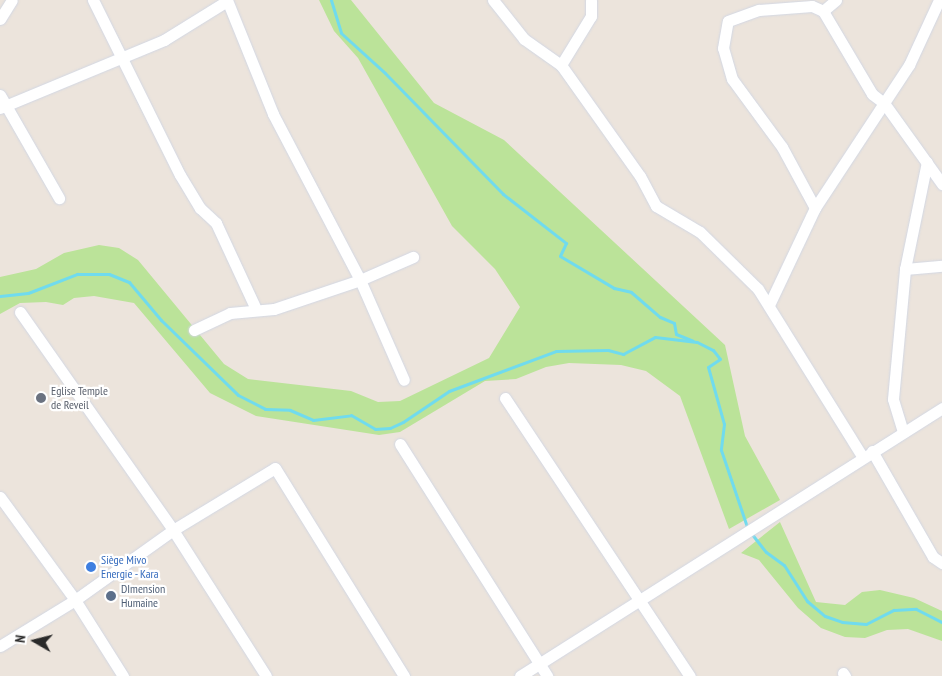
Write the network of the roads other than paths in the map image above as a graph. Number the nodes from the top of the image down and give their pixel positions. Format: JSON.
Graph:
{"nodes":[{"id":1,"x":12,"y":0,"type":"edge"},
{"id":2,"x":94,"y":0,"type":"edge"},
{"id":3,"x":227,"y":0,"type":"edge"},
{"id":4,"x":493,"y":0,"type":"edge"},
{"id":5,"x":591,"y":0,"type":"edge"},
{"id":6,"x":836,"y":0,"type":"edge"},
{"id":7,"x":939,"y":0,"type":"edge"},
{"id":8,"x":823,"y":11,"type":"junction"},
{"id":9,"x":0,"y":19,"type":"edge"},
{"id":10,"x":121,"y":56,"type":"junction"},
{"id":11,"x":561,"y":65,"type":"junction"},
{"id":12,"x":2,"y":103,"type":"edge"},
{"id":13,"x":884,"y":103,"type":"junction"},
{"id":14,"x":927,"y":162,"type":"junction"},
{"id":15,"x":942,"y":184,"type":"edge"},
{"id":16,"x":59,"y":198,"type":"dead end"},
{"id":17,"x":815,"y":208,"type":"junction"},
{"id":18,"x":413,"y":257,"type":"dead end"},
{"id":19,"x":942,"y":266,"type":"edge"},
{"id":20,"x":905,"y":269,"type":"junction"},
{"id":21,"x":360,"y":280,"type":"junction"},
{"id":22,"x":770,"y":304,"type":"junction"},
{"id":23,"x":256,"y":309,"type":"junction"},
{"id":24,"x":20,"y":312,"type":"dead end"},
{"id":25,"x":194,"y":330,"type":"dead end"},
{"id":26,"x":404,"y":380,"type":"dead end"},
{"id":27,"x":505,"y":398,"type":"dead end"},
{"id":28,"x":942,"y":408,"type":"edge"},
{"id":29,"x":903,"y":432,"type":"junction"},
{"id":30,"x":400,"y":444,"type":"dead end"},
{"id":31,"x":867,"y":454,"type":"junction"},
{"id":32,"x":0,"y":497,"type":"edge"},
{"id":33,"x":173,"y":530,"type":"junction"},
{"id":34,"x":942,"y":549,"type":"edge"},
{"id":35,"x":937,"y":560,"type":"edge"},
{"id":36,"x":75,"y":600,"type":"junction"},
{"id":37,"x":641,"y":601,"type":"junction"},
{"id":38,"x":0,"y":646,"type":"edge"},
{"id":39,"x":539,"y":664,"type":"junction"},
{"id":40,"x":123,"y":676,"type":"edge"},
{"id":41,"x":266,"y":676,"type":"edge"},
{"id":42,"x":404,"y":676,"type":"edge"},
{"id":43,"x":520,"y":676,"type":"edge"},
{"id":44,"x":547,"y":676,"type":"edge"},
{"id":45,"x":690,"y":676,"type":"edge"}],
"edges":[{"from":1,"to":9,"type":"street"},
{"from":2,"to":10,"type":"street"},
{"from":3,"to":10,"type":"street"},
{"from":3,"to":21,"type":"street"},
{"from":4,"to":11,"type":"street"},
{"from":5,"to":11,"type":"street"},
{"from":6,"to":8,"type":"street"},
{"from":7,"to":13,"type":"street"},
{"from":8,"to":13,"type":"street"},
{"from":8,"to":17,"type":"street"},
{"from":10,"to":12,"type":"street"},
{"from":10,"to":23,"type":"street"},
{"from":11,"to":22,"type":"street"},
{"from":12,"to":16,"type":"street"},
{"from":13,"to":14,"type":"street"},
{"from":13,"to":17,"type":"street"},
{"from":14,"to":15,"type":"street"},
{"from":14,"to":20,"type":"street"},
{"from":17,"to":22,"type":"street"},
{"from":18,"to":21,"type":"street"},
{"from":19,"to":20,"type":"street"},
{"from":20,"to":29,"type":"street"},
{"from":21,"to":23,"type":"street"},
{"from":21,"to":26,"type":"street"},
{"from":22,"to":31,"type":"street"},
{"from":23,"to":25,"type":"street"},
{"from":24,"to":33,"type":"street"},
{"from":27,"to":37,"type":"street"},
{"from":28,"to":29,"type":"street"},
{"from":29,"to":31,"type":"street"},
{"from":30,"to":39,"type":"street"},
{"from":31,"to":35,"type":"street"},
{"from":31,"to":37,"type":"street"},
{"from":32,"to":36,"type":"street"},
{"from":33,"to":36,"type":"street"},
{"from":33,"to":41,"type":"street"},
{"from":33,"to":42,"type":"street"},
{"from":34,"to":35,"type":"street"},
{"from":36,"to":38,"type":"street"},
{"from":36,"to":40,"type":"street"},
{"from":37,"to":39,"type":"street"},
{"from":37,"to":45,"type":"street"},
{"from":39,"to":43,"type":"street"},
{"from":39,"to":44,"type":"street"}]}
